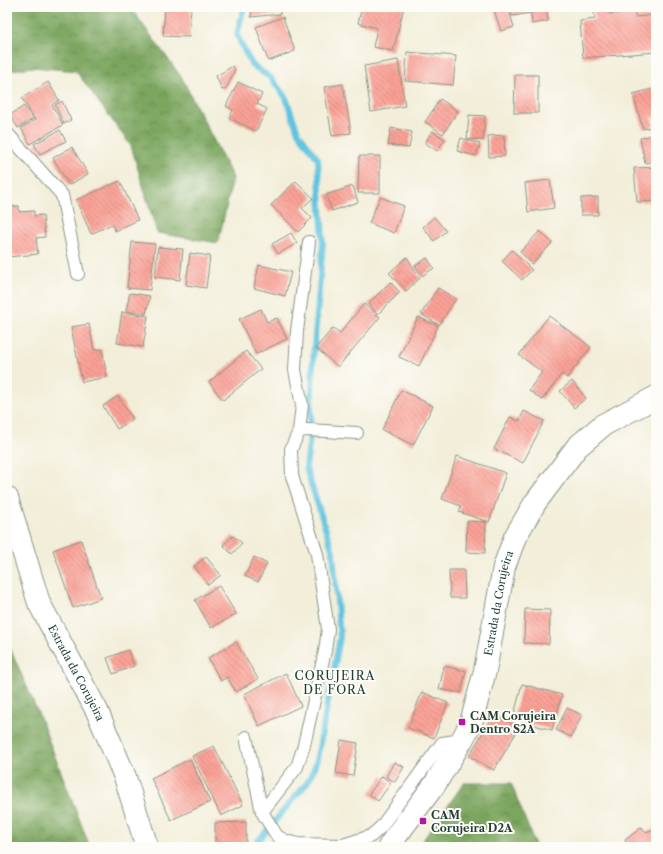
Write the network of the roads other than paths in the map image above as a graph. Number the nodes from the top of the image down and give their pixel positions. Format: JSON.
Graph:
{"nodes":[{"id":1,"x":7,"y":133,"type":"edge"},
{"id":2,"x":309,"y":242,"type":"dead end"},
{"id":3,"x":78,"y":274,"type":"dead end"},
{"id":4,"x":656,"y":397,"type":"edge"},
{"id":5,"x":304,"y":431,"type":"junction"},
{"id":6,"x":356,"y":433,"type":"dead end"},
{"id":7,"x":7,"y":498,"type":"edge"},
{"id":8,"x":246,"y":738,"type":"dead end"},
{"id":9,"x":462,"y":740,"type":"junction"},
{"id":10,"x":262,"y":812,"type":"junction"},
{"id":11,"x":147,"y":847,"type":"edge"},
{"id":12,"x":389,"y":847,"type":"edge"}],
"edges":[{"from":1,"to":3,"type":"lane"},
{"from":2,"to":5,"type":"lane"},
{"from":4,"to":9,"type":"street","name":"Estrada da Corujeira"},
{"from":5,"to":6,"type":"lane"},
{"from":5,"to":10,"type":"lane"},
{"from":7,"to":11,"type":"street","name":"Estrada da Corujeira"},
{"from":8,"to":10,"type":"lane"},
{"from":9,"to":10,"type":"lane"},
{"from":9,"to":12,"type":"street","name":"Estrada da Corujeira"}]}
